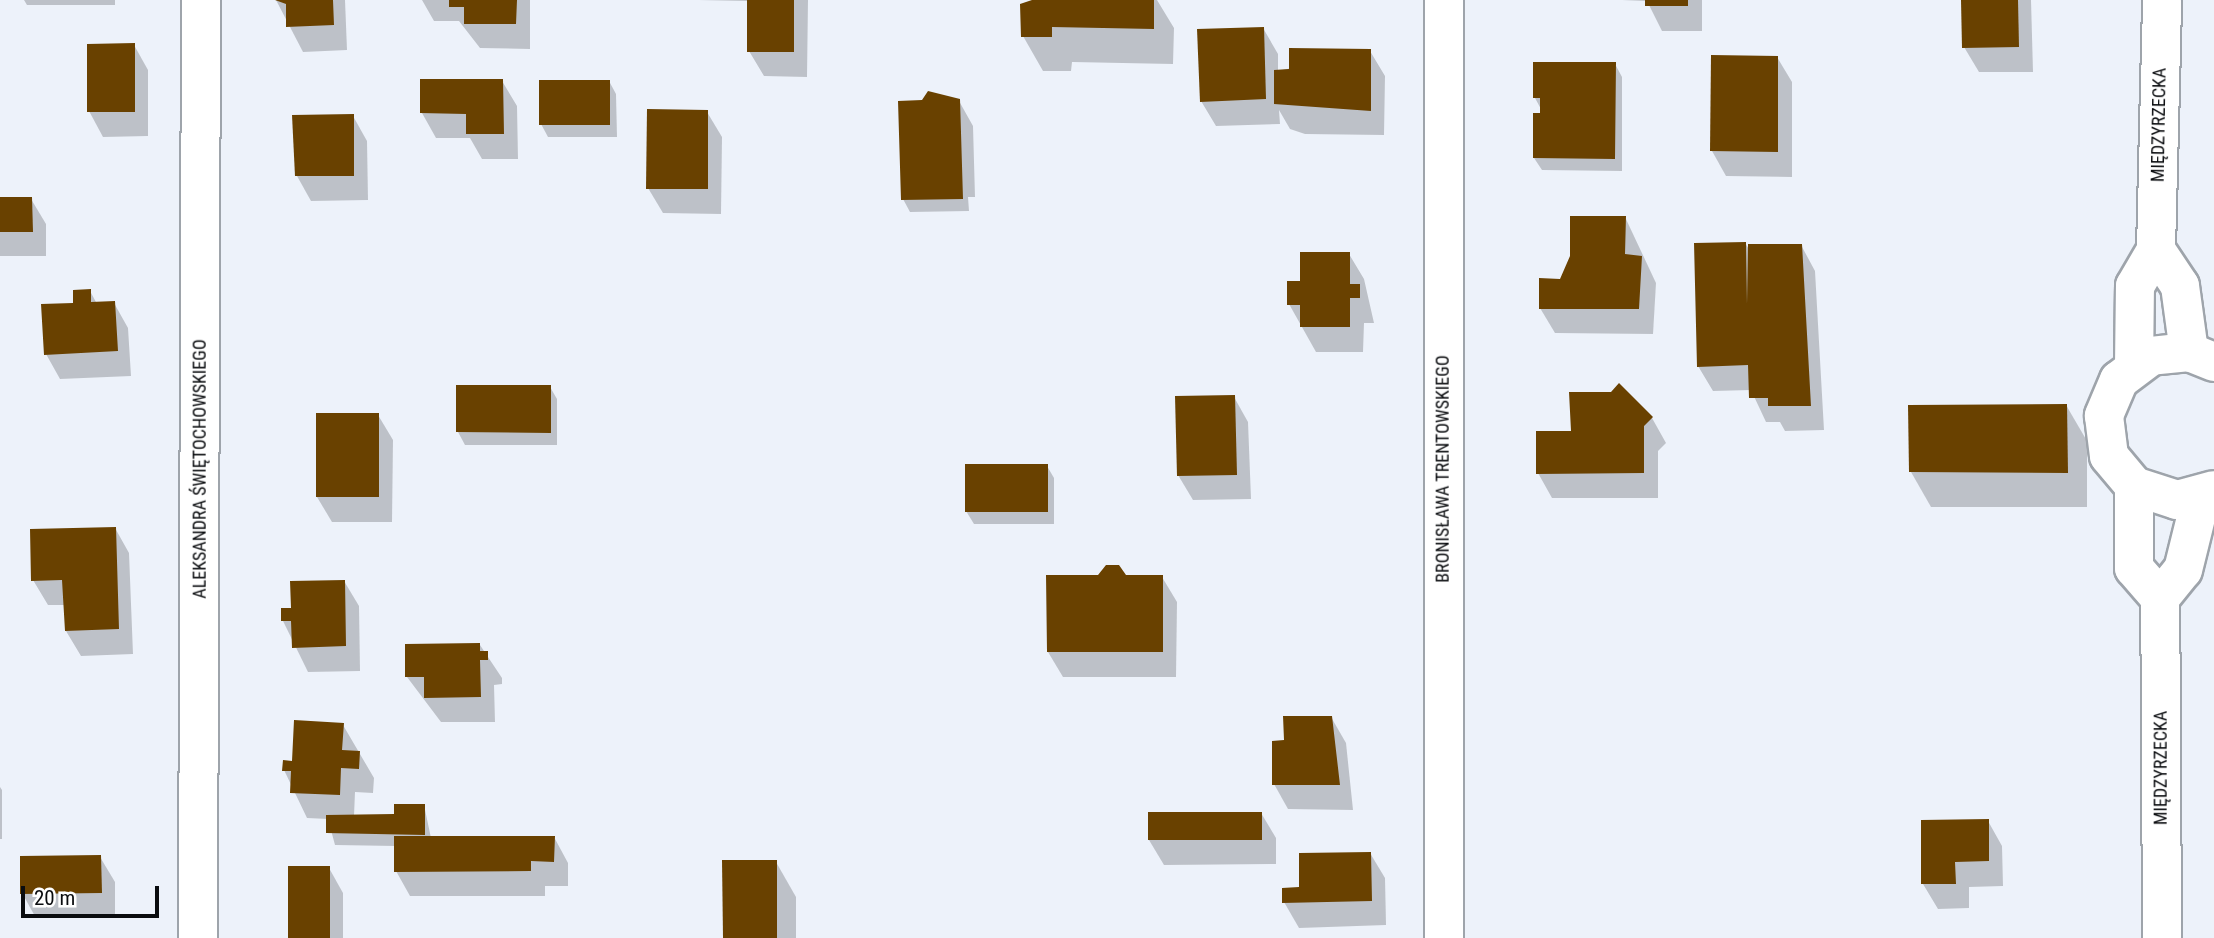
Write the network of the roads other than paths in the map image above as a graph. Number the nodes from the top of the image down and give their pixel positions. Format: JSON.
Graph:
{"nodes":[{"id":1,"x":201,"y":0,"type":"edge"},
{"id":2,"x":1444,"y":0,"type":"edge"},
{"id":3,"x":2162,"y":0,"type":"edge"},
{"id":4,"x":2156,"y":250,"type":"junction"},
{"id":5,"x":2202,"y":357,"type":"edge"},
{"id":6,"x":2134,"y":366,"type":"junction"},
{"id":7,"x":2134,"y":486,"type":"junction"},
{"id":8,"x":2207,"y":494,"type":"edge"},
{"id":9,"x":2161,"y":598,"type":"junction"},
{"id":10,"x":198,"y":938,"type":"edge"},
{"id":11,"x":1444,"y":938,"type":"edge"},
{"id":12,"x":2162,"y":938,"type":"edge"}],
"edges":[{"from":1,"to":10,"type":"street","name":"ALEKSANDRA ŚWIĘTOCHOWSKIEGO"},
{"from":2,"to":11,"type":"street","name":"BRONISŁAWA TRENTOWSKIEGO"},
{"from":3,"to":4,"type":"street","name":"MIĘDZYRZECKA"},
{"from":4,"to":5,"type":"street"},
{"from":4,"to":6,"type":"street"},
{"from":5,"to":6,"type":"street"},
{"from":6,"to":7,"type":"street"},
{"from":7,"to":8,"type":"street"},
{"from":7,"to":9,"type":"street"},
{"from":8,"to":9,"type":"street"},
{"from":9,"to":12,"type":"street","name":"MIĘDZYRZECKA"}]}
